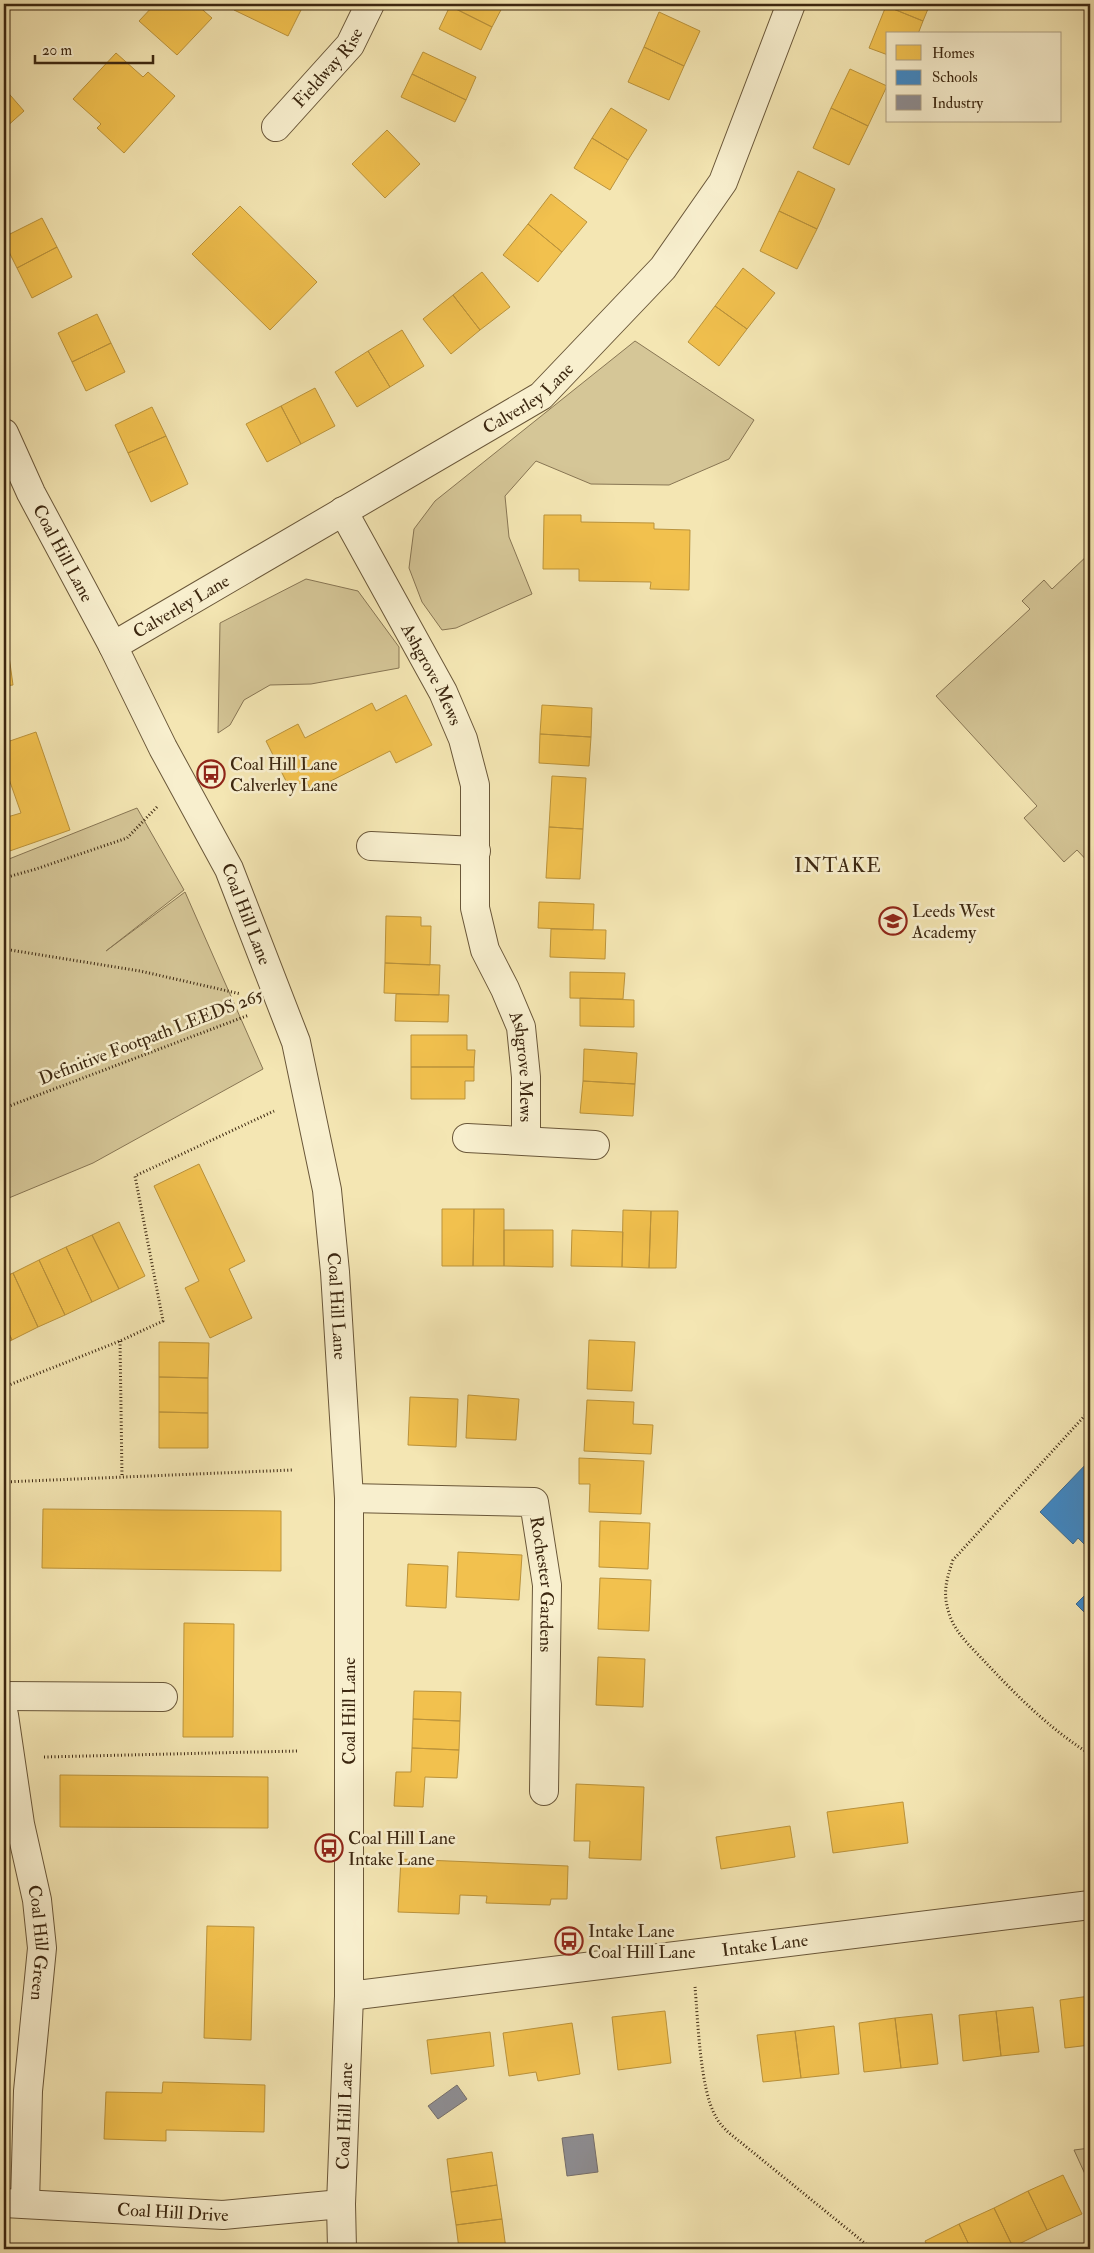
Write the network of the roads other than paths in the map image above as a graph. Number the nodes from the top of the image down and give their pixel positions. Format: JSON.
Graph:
{"nodes":[{"id":1,"x":370,"y":4,"type":"edge"},
{"id":2,"x":791,"y":4,"type":"edge"},
{"id":3,"x":276,"y":127,"type":"dead end"},
{"id":4,"x":4,"y":433,"type":"edge"},
{"id":5,"x":343,"y":512,"type":"junction"},
{"id":6,"x":113,"y":646,"type":"junction"},
{"id":7,"x":371,"y":846,"type":"dead end"},
{"id":8,"x":476,"y":851,"type":"junction"},
{"id":9,"x":467,"y":1138,"type":"dead end"},
{"id":10,"x":526,"y":1141,"type":"junction"},
{"id":11,"x":595,"y":1145,"type":"dead end"},
{"id":12,"x":350,"y":1498,"type":"junction"},
{"id":13,"x":4,"y":1696,"type":"edge"},
{"id":14,"x":163,"y":1697,"type":"dead end"},
{"id":15,"x":4,"y":1715,"type":"edge"},
{"id":16,"x":544,"y":1791,"type":"dead end"},
{"id":17,"x":1090,"y":1905,"type":"edge"},
{"id":18,"x":349,"y":1996,"type":"junction"},
{"id":19,"x":14,"y":2203,"type":"edge"},
{"id":20,"x":342,"y":2204,"type":"junction"},
{"id":21,"x":342,"y":2249,"type":"edge"}],
"edges":[{"from":1,"to":3,"type":"street","name":"Fieldway Rise"},
{"from":2,"to":5,"type":"street","name":"Calverley Lane"},
{"from":4,"to":6,"type":"street","name":"Coal Hill Lane"},
{"from":5,"to":6,"type":"street","name":"Calverley Lane"},
{"from":5,"to":8,"type":"street","name":"Ashgrove Mews"},
{"from":6,"to":12,"type":"street","name":"Coal Hill Lane"},
{"from":7,"to":8,"type":"street"},
{"from":8,"to":10,"type":"street","name":"Ashgrove Mews"},
{"from":9,"to":10,"type":"street","name":"Ashgrove Mews"},
{"from":10,"to":11,"type":"street","name":"Ashgrove Mews"},
{"from":12,"to":16,"type":"street","name":"Rochester Gardens"},
{"from":12,"to":18,"type":"street","name":"Coal Hill Lane"},
{"from":13,"to":14,"type":"street"},
{"from":15,"to":19,"type":"street","name":"Coal Hill Green"},
{"from":17,"to":18,"type":"street","name":"Intake Lane"},
{"from":18,"to":20,"type":"street","name":"Coal Hill Lane"},
{"from":19,"to":20,"type":"street","name":"Coal Hill Drive"},
{"from":20,"to":21,"type":"street","name":"Coal Hill Lane"}]}
